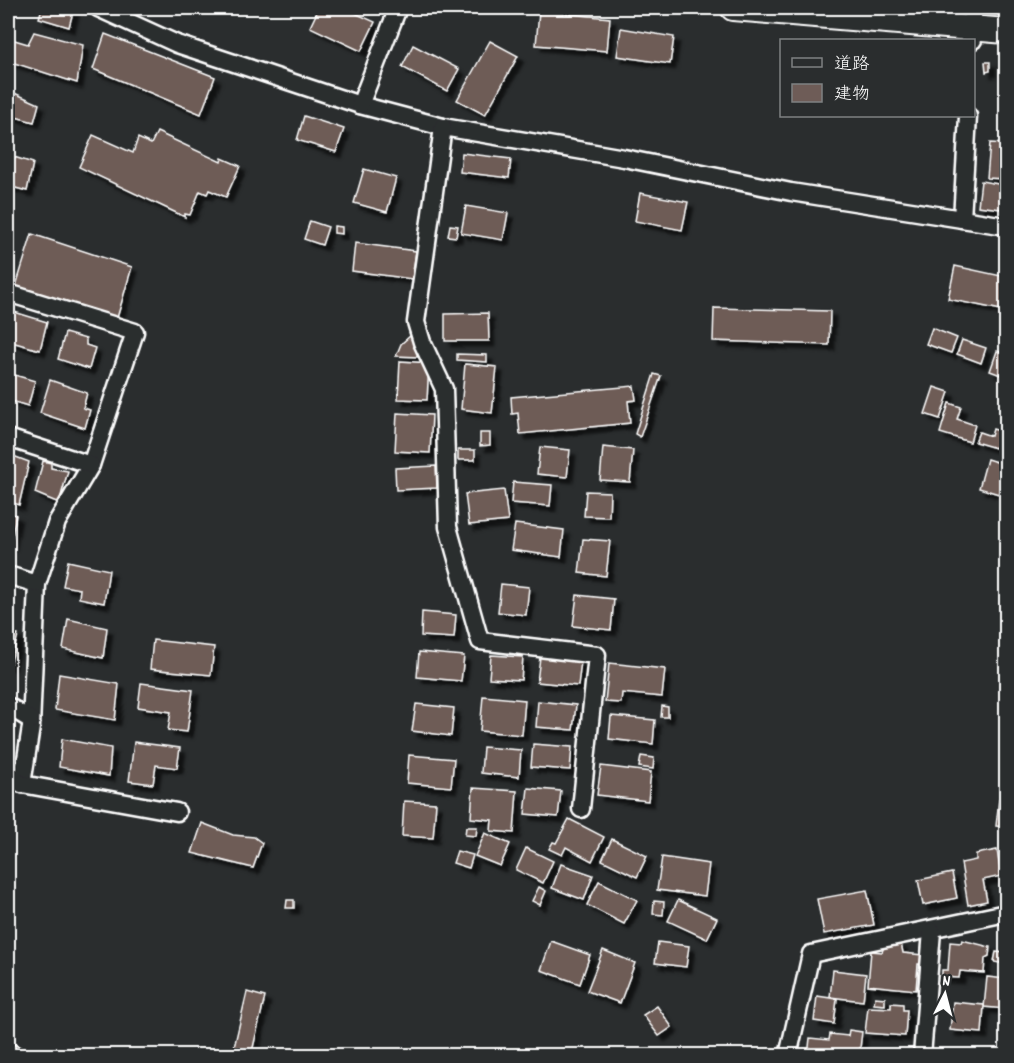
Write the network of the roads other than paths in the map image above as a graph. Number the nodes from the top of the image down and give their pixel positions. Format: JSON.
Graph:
{"nodes":[{"id":1,"x":98,"y":8,"type":"edge"},
{"id":2,"x":398,"y":8,"type":"edge"},
{"id":3,"x":733,"y":8,"type":"edge"},
{"id":4,"x":973,"y":26,"type":"edge"},
{"id":5,"x":1006,"y":31,"type":"edge"},
{"id":6,"x":360,"y":105,"type":"junction"},
{"id":7,"x":969,"y":117,"type":"edge"},
{"id":8,"x":443,"y":127,"type":"junction"},
{"id":9,"x":962,"y":219,"type":"junction"},
{"id":10,"x":1006,"y":226,"type":"edge"},
{"id":11,"x":8,"y":293,"type":"edge"},
{"id":12,"x":8,"y":438,"type":"edge"},
{"id":13,"x":91,"y":465,"type":"junction"},
{"id":14,"x":8,"y":575,"type":"edge"},
{"id":15,"x":37,"y":584,"type":"junction"},
{"id":16,"x":8,"y":706,"type":"edge"},
{"id":17,"x":31,"y":720,"type":"junction"},
{"id":18,"x":15,"y":780,"type":"edge"},
{"id":19,"x":581,"y":809,"type":"dead end"},
{"id":20,"x":177,"y":812,"type":"dead end"},
{"id":21,"x":1006,"y":914,"type":"edge"},
{"id":22,"x":932,"y":931,"type":"junction"},
{"id":23,"x":8,"y":1051,"type":"edge"},
{"id":24,"x":16,"y":1056,"type":"edge"},
{"id":25,"x":788,"y":1056,"type":"edge"},
{"id":26,"x":922,"y":1056,"type":"edge"}],
"edges":[{"from":1,"to":6,"type":"street"},
{"from":2,"to":6,"type":"street"},
{"from":3,"to":4,"type":"main road"},
{"from":4,"to":5,"type":"main road"},
{"from":6,"to":8,"type":"street"},
{"from":7,"to":9,"type":"street"},
{"from":8,"to":9,"type":"street"},
{"from":8,"to":19,"type":"street"},
{"from":9,"to":10,"type":"street"},
{"from":11,"to":13,"type":"street"},
{"from":12,"to":13,"type":"street"},
{"from":13,"to":15,"type":"street"},
{"from":14,"to":15,"type":"street"},
{"from":15,"to":17,"type":"street"},
{"from":16,"to":17,"type":"street"},
{"from":17,"to":18,"type":"street"},
{"from":18,"to":20,"type":"street"},
{"from":21,"to":22,"type":"street"},
{"from":22,"to":25,"type":"street"},
{"from":22,"to":26,"type":"street"},
{"from":23,"to":24,"type":"street"}]}
